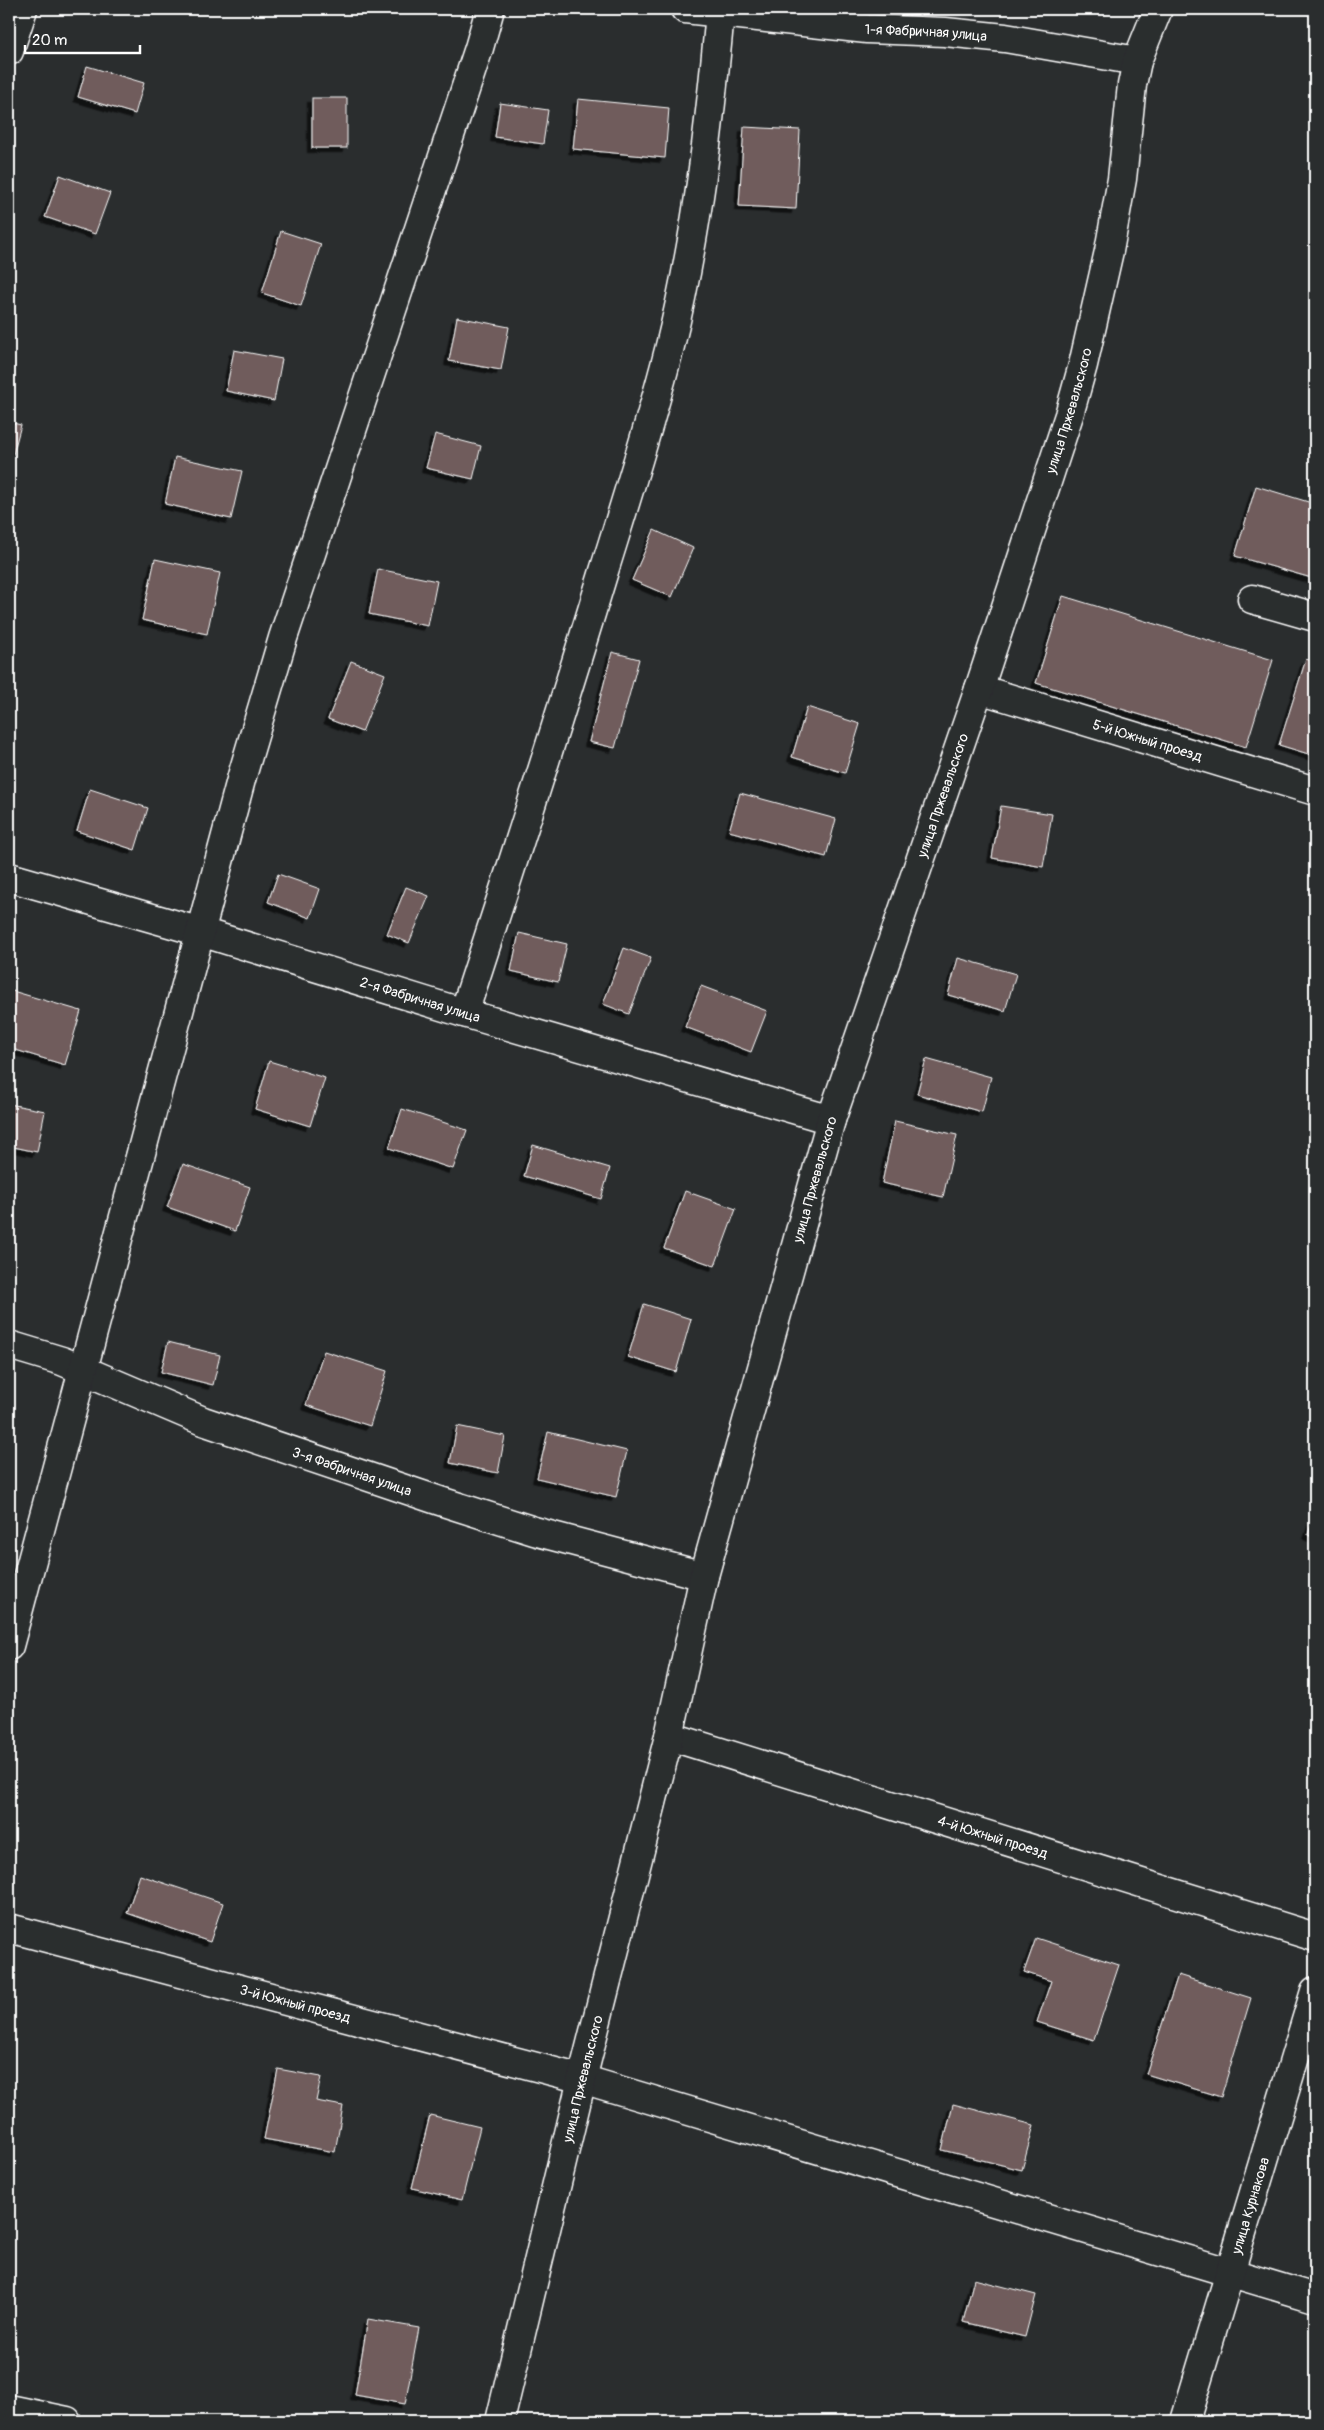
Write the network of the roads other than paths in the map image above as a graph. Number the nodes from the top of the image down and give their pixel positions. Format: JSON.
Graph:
{"nodes":[{"id":1,"x":22,"y":9,"type":"edge"},
{"id":2,"x":490,"y":9,"type":"edge"},
{"id":3,"x":684,"y":9,"type":"edge"},
{"id":4,"x":1158,"y":9,"type":"edge"},
{"id":5,"x":720,"y":12,"type":"junction"},
{"id":6,"x":9,"y":51,"type":"edge"},
{"id":7,"x":1137,"y":61,"type":"junction"},
{"id":8,"x":1252,"y":599,"type":"dead end"},
{"id":9,"x":1315,"y":617,"type":"edge"},
{"id":10,"x":979,"y":688,"type":"junction"},
{"id":11,"x":1315,"y":792,"type":"edge"},
{"id":12,"x":9,"y":877,"type":"edge"},
{"id":13,"x":201,"y":932,"type":"junction"},
{"id":14,"x":464,"y":1013,"type":"junction"},
{"id":15,"x":831,"y":1120,"type":"junction"},
{"id":16,"x":9,"y":1345,"type":"edge"},
{"id":17,"x":82,"y":1370,"type":"junction"},
{"id":18,"x":704,"y":1576,"type":"junction"},
{"id":19,"x":9,"y":1646,"type":"edge"},
{"id":20,"x":669,"y":1736,"type":"junction"},
{"id":21,"x":9,"y":1928,"type":"edge"},
{"id":22,"x":1315,"y":1937,"type":"edge"},
{"id":23,"x":1315,"y":1991,"type":"edge"},
{"id":24,"x":582,"y":2080,"type":"junction"},
{"id":25,"x":1229,"y":2273,"type":"junction"},
{"id":26,"x":1315,"y":2298,"type":"edge"},
{"id":27,"x":9,"y":2409,"type":"edge"},
{"id":28,"x":67,"y":2421,"type":"edge"},
{"id":29,"x":500,"y":2421,"type":"edge"},
{"id":30,"x":1185,"y":2421,"type":"edge"}],
"edges":[{"from":1,"to":6,"type":"street"},
{"from":2,"to":13,"type":"street"},
{"from":3,"to":5,"type":"street","name":"1-я Фабричная улица"},
{"from":4,"to":7,"type":"street","name":"улица Пржевальского"},
{"from":5,"to":7,"type":"street","name":"1-я Фабричная улица"},
{"from":5,"to":14,"type":"street"},
{"from":7,"to":10,"type":"street","name":"улица Пржевальского"},
{"from":8,"to":9,"type":"street"},
{"from":10,"to":11,"type":"street","name":"5-й Южный проезд"},
{"from":10,"to":15,"type":"street","name":"улица Пржевальского"},
{"from":12,"to":13,"type":"street","name":"2-я Фабричная улица"},
{"from":13,"to":14,"type":"street","name":"2-я Фабричная улица"},
{"from":13,"to":17,"type":"street"},
{"from":14,"to":15,"type":"street","name":"2-я Фабричная улица"},
{"from":15,"to":18,"type":"street","name":"улица Пржевальского"},
{"from":16,"to":17,"type":"street","name":"3-я Фабричная улица"},
{"from":17,"to":18,"type":"street","name":"3-я Фабричная улица"},
{"from":17,"to":19,"type":"street"},
{"from":18,"to":20,"type":"street","name":"улица Пржевальского"},
{"from":20,"to":22,"type":"street","name":"4-й Южный проезд"},
{"from":20,"to":24,"type":"street","name":"улица Пржевальского"},
{"from":21,"to":24,"type":"street","name":"3-й Южный проезд"},
{"from":23,"to":25,"type":"street","name":"улица Курнакова"},
{"from":24,"to":25,"type":"street","name":"3-й Южный проезд"},
{"from":24,"to":29,"type":"street","name":"улица Пржевальского"},
{"from":25,"to":26,"type":"street","name":"3-й Южный проезд"},
{"from":25,"to":30,"type":"street","name":"улица Курнакова"},
{"from":27,"to":28,"type":"street"}]}
